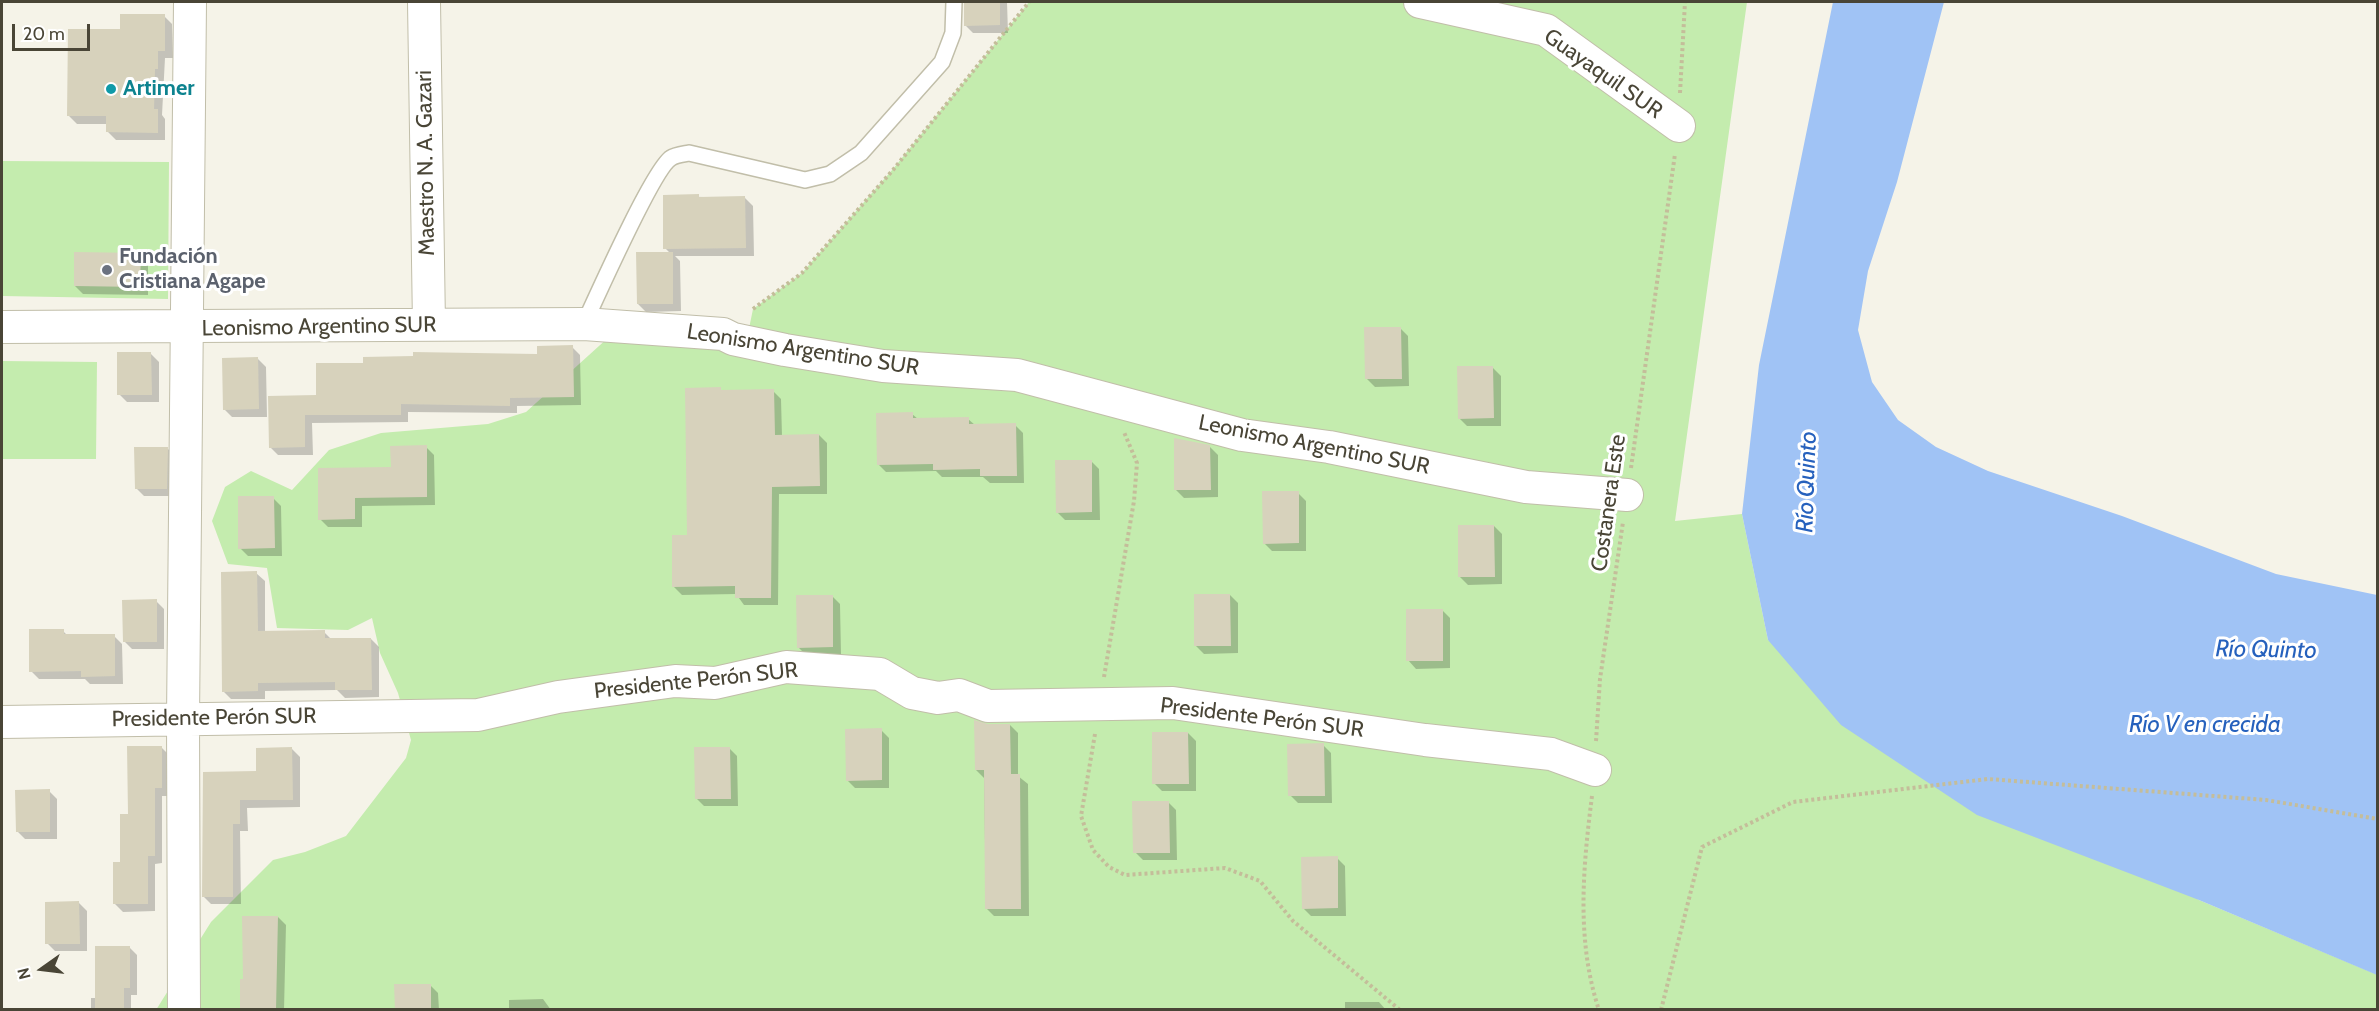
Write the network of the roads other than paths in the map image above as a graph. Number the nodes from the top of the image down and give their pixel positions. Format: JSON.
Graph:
{"nodes":[{"id":1,"x":190,"y":2,"type":"edge"},
{"id":2,"x":424,"y":2,"type":"edge"},
{"id":3,"x":954,"y":2,"type":"edge"},
{"id":4,"x":1420,"y":2,"type":"edge"},
{"id":5,"x":1678,"y":126,"type":"road end"},
{"id":6,"x":584,"y":324,"type":"junction"},
{"id":7,"x":429,"y":325,"type":"junction"},
{"id":8,"x":2,"y":327,"type":"edge"},
{"id":9,"x":187,"y":328,"type":"junction"},
{"id":10,"x":1627,"y":495,"type":"road end"},
{"id":11,"x":183,"y":718,"type":"junction"},
{"id":12,"x":2,"y":722,"type":"edge"},
{"id":13,"x":1595,"y":770,"type":"road end"},
{"id":14,"x":184,"y":1010,"type":"edge"}],
"edges":[{"from":1,"to":9,"type":"street"},
{"from":2,"to":7,"type":"street","name":"Maestro N. A. Gazari"},
{"from":3,"to":6,"type":"lane"},
{"from":4,"to":5,"type":"street","name":"Guayaquil SUR"},
{"from":6,"to":7,"type":"street","name":"Leonismo Argentino SUR"},
{"from":6,"to":10,"type":"street","name":"Leonismo Argentino SUR"},
{"from":7,"to":9,"type":"street","name":"Leonismo Argentino SUR"},
{"from":8,"to":9,"type":"street","name":"Leonismo Argentino SUR"},
{"from":9,"to":11,"type":"street"},
{"from":11,"to":12,"type":"street","name":"Presidente Perón SUR"},
{"from":11,"to":13,"type":"street","name":"Presidente Perón SUR"},
{"from":11,"to":14,"type":"street"}]}
